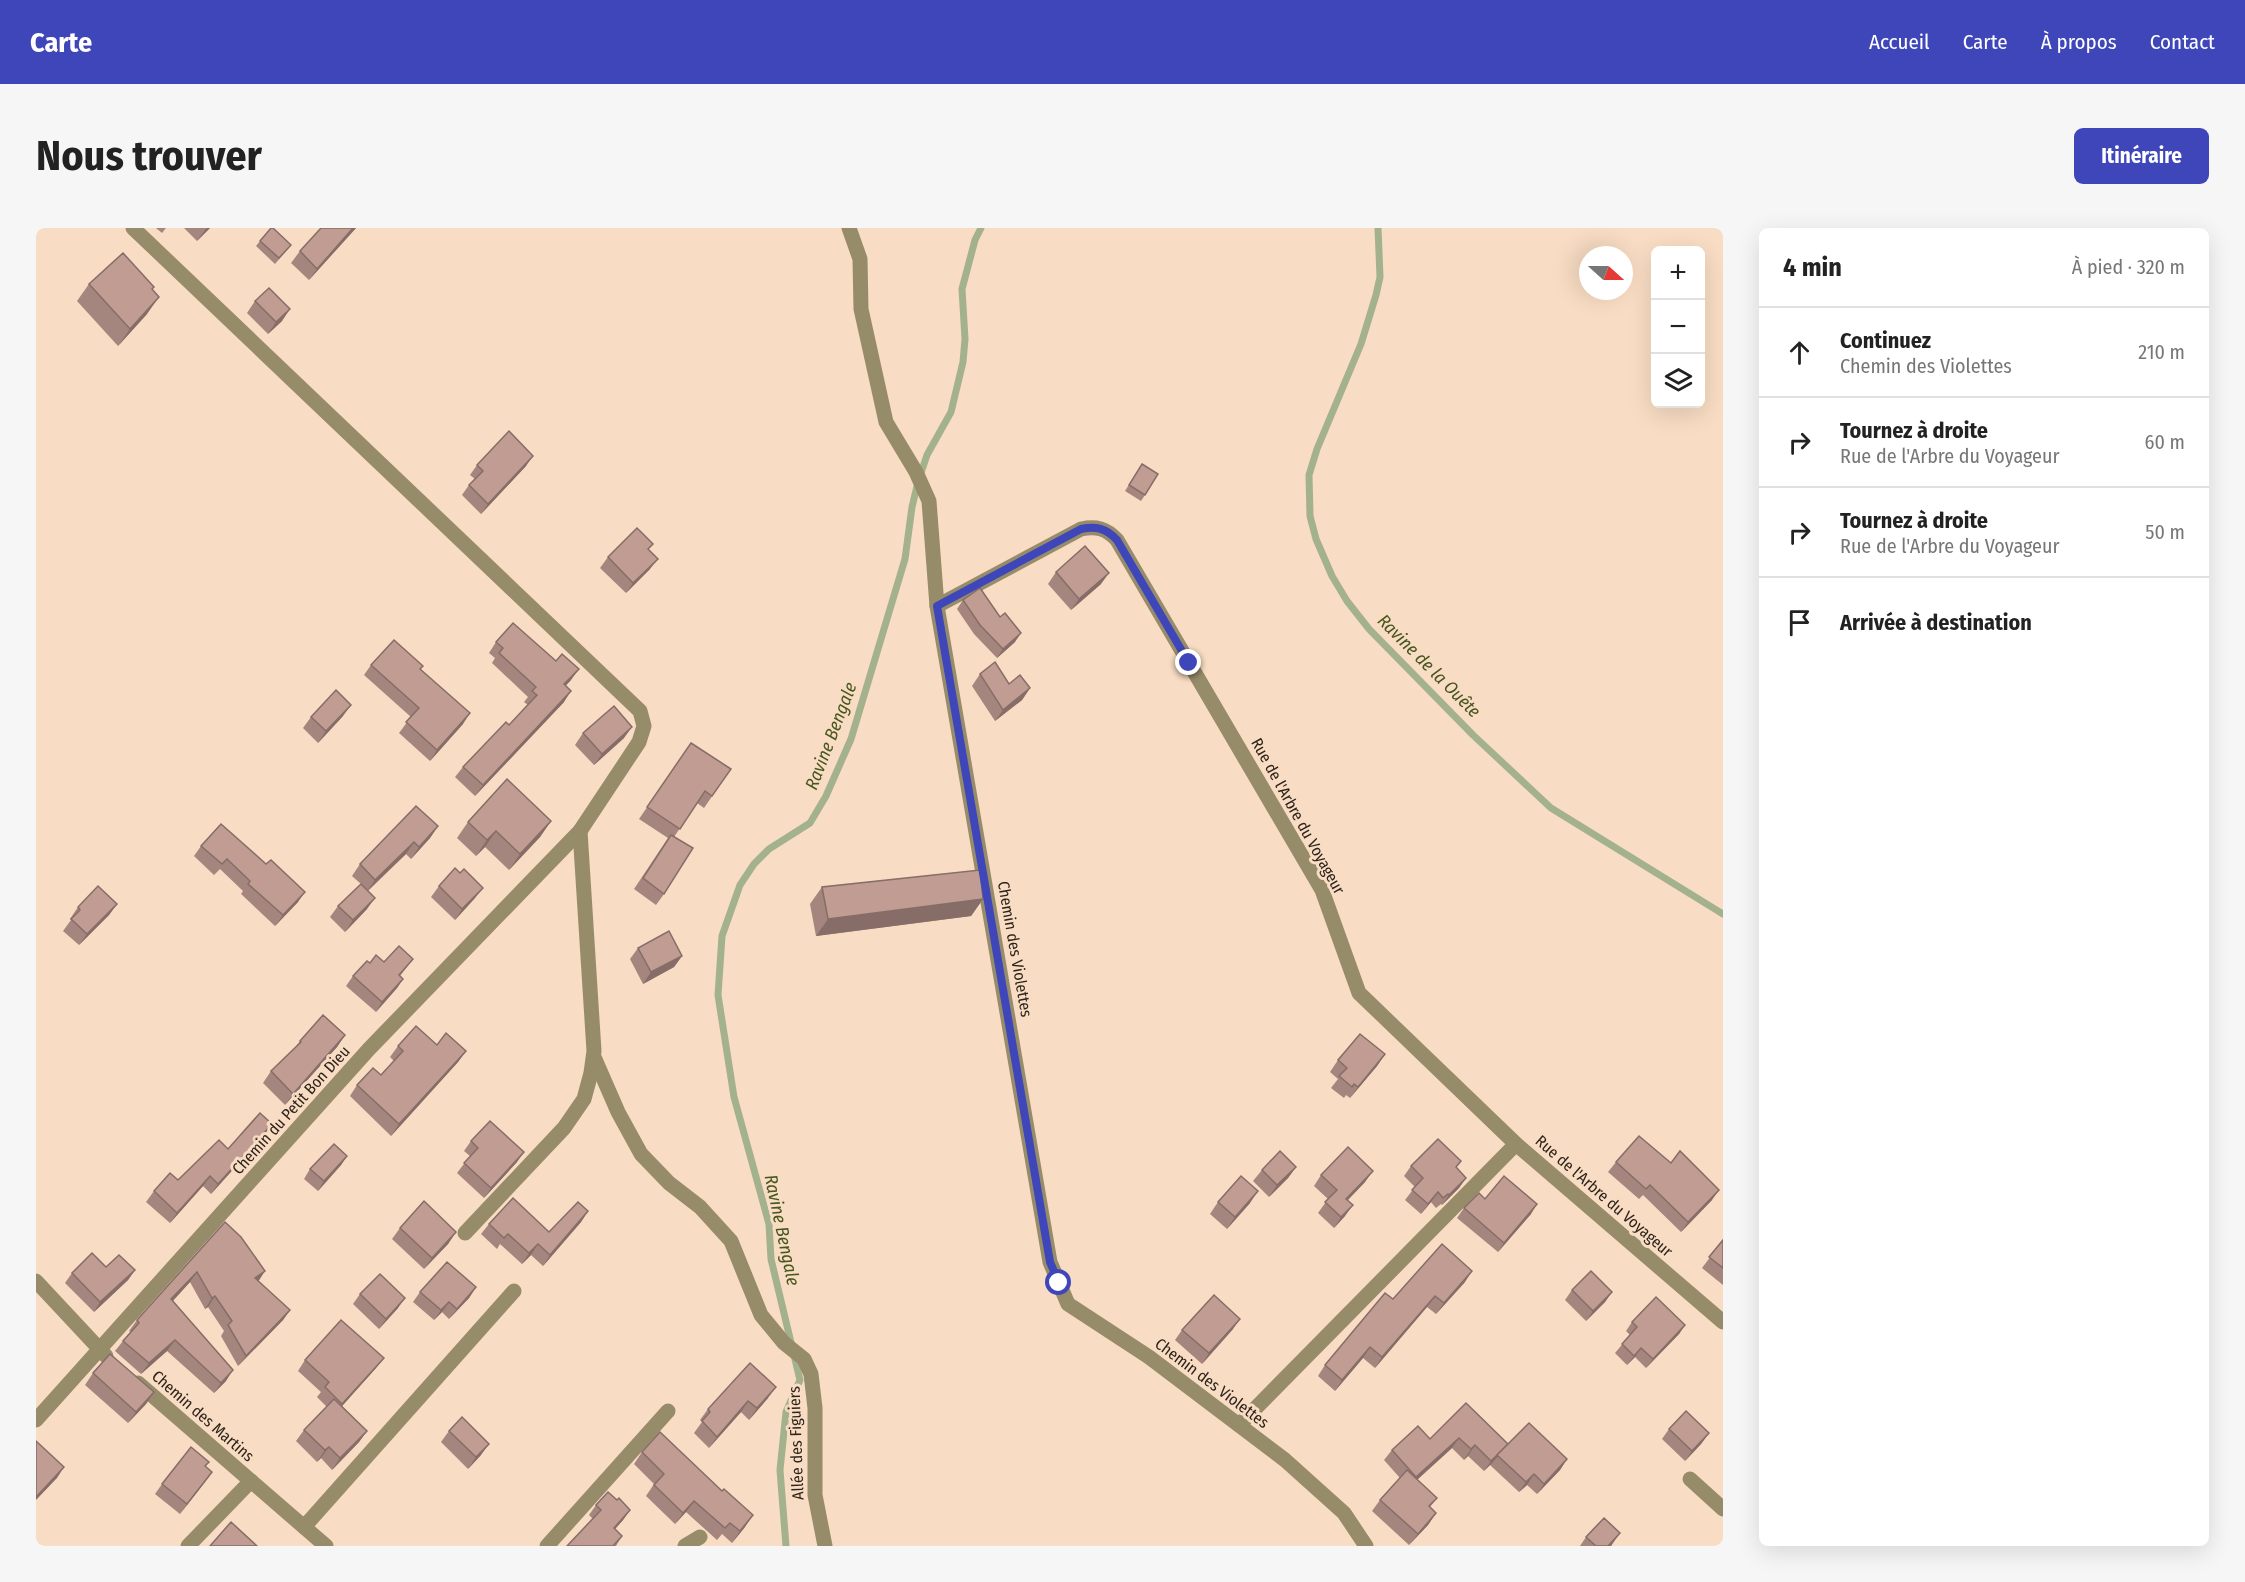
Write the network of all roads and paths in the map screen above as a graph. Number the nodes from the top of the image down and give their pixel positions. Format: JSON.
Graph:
{"nodes":[{"id":1,"x":134,"y":228,"type":"edge"},
{"id":2,"x":849,"y":228,"type":"edge"},
{"id":3,"x":937,"y":606,"type":"junction"},
{"id":4,"x":580,"y":831,"type":"junction"},
{"id":5,"x":594,"y":1057,"type":"junction"},
{"id":6,"x":1516,"y":1144,"type":"junction"},
{"id":7,"x":465,"y":1233,"type":"dead end"},
{"id":8,"x":36,"y":1281,"type":"edge"},
{"id":9,"x":514,"y":1291,"type":"dead end"},
{"id":10,"x":1723,"y":1322,"type":"edge"},
{"id":11,"x":99,"y":1350,"type":"junction"},
{"id":12,"x":668,"y":1411,"type":"dead end"},
{"id":13,"x":36,"y":1420,"type":"edge"},
{"id":14,"x":1239,"y":1425,"type":"junction"},
{"id":15,"x":1690,"y":1479,"type":"dead end"},
{"id":16,"x":251,"y":1481,"type":"junction"},
{"id":17,"x":1723,"y":1509,"type":"edge"},
{"id":18,"x":307,"y":1536,"type":"edge"},
{"id":19,"x":700,"y":1538,"type":"dead end"},
{"id":20,"x":188,"y":1546,"type":"edge"},
{"id":21,"x":326,"y":1546,"type":"edge"},
{"id":22,"x":547,"y":1546,"type":"edge"},
{"id":23,"x":684,"y":1546,"type":"edge"},
{"id":24,"x":825,"y":1546,"type":"edge"},
{"id":25,"x":1365,"y":1546,"type":"edge"}],
"edges":[{"from":1,"to":4,"type":"street","name":"Chemin du Petit Bon Dieu"},
{"from":2,"to":3,"type":"street","name":"Chemin des Violettes"},
{"from":3,"to":6,"type":"street","name":"Rue de l'Arbre du Voyageur"},
{"from":3,"to":14,"type":"street","name":"Chemin des Violettes"},
{"from":4,"to":5,"type":"street"},
{"from":4,"to":11,"type":"street","name":"Chemin du Petit Bon Dieu"},
{"from":5,"to":7,"type":"street"},
{"from":5,"to":24,"type":"street","name":"Allée des Figuiers"},
{"from":6,"to":10,"type":"street","name":"Rue de l'Arbre du Voyageur"},
{"from":6,"to":14,"type":"street"},
{"from":8,"to":11,"type":"street","name":"Chemin des Martins"},
{"from":9,"to":18,"type":"street"},
{"from":11,"to":13,"type":"street","name":"Chemin du Petit Bon Dieu"},
{"from":11,"to":16,"type":"street","name":"Chemin des Martins"},
{"from":12,"to":22,"type":"street"},
{"from":14,"to":25,"type":"street","name":"Chemin des Violettes"},
{"from":15,"to":17,"type":"street"},
{"from":16,"to":18,"type":"street","name":"Chemin des Martins"},
{"from":16,"to":20,"type":"street"},
{"from":18,"to":21,"type":"street","name":"Chemin des Martins"},
{"from":19,"to":23,"type":"street"}]}
